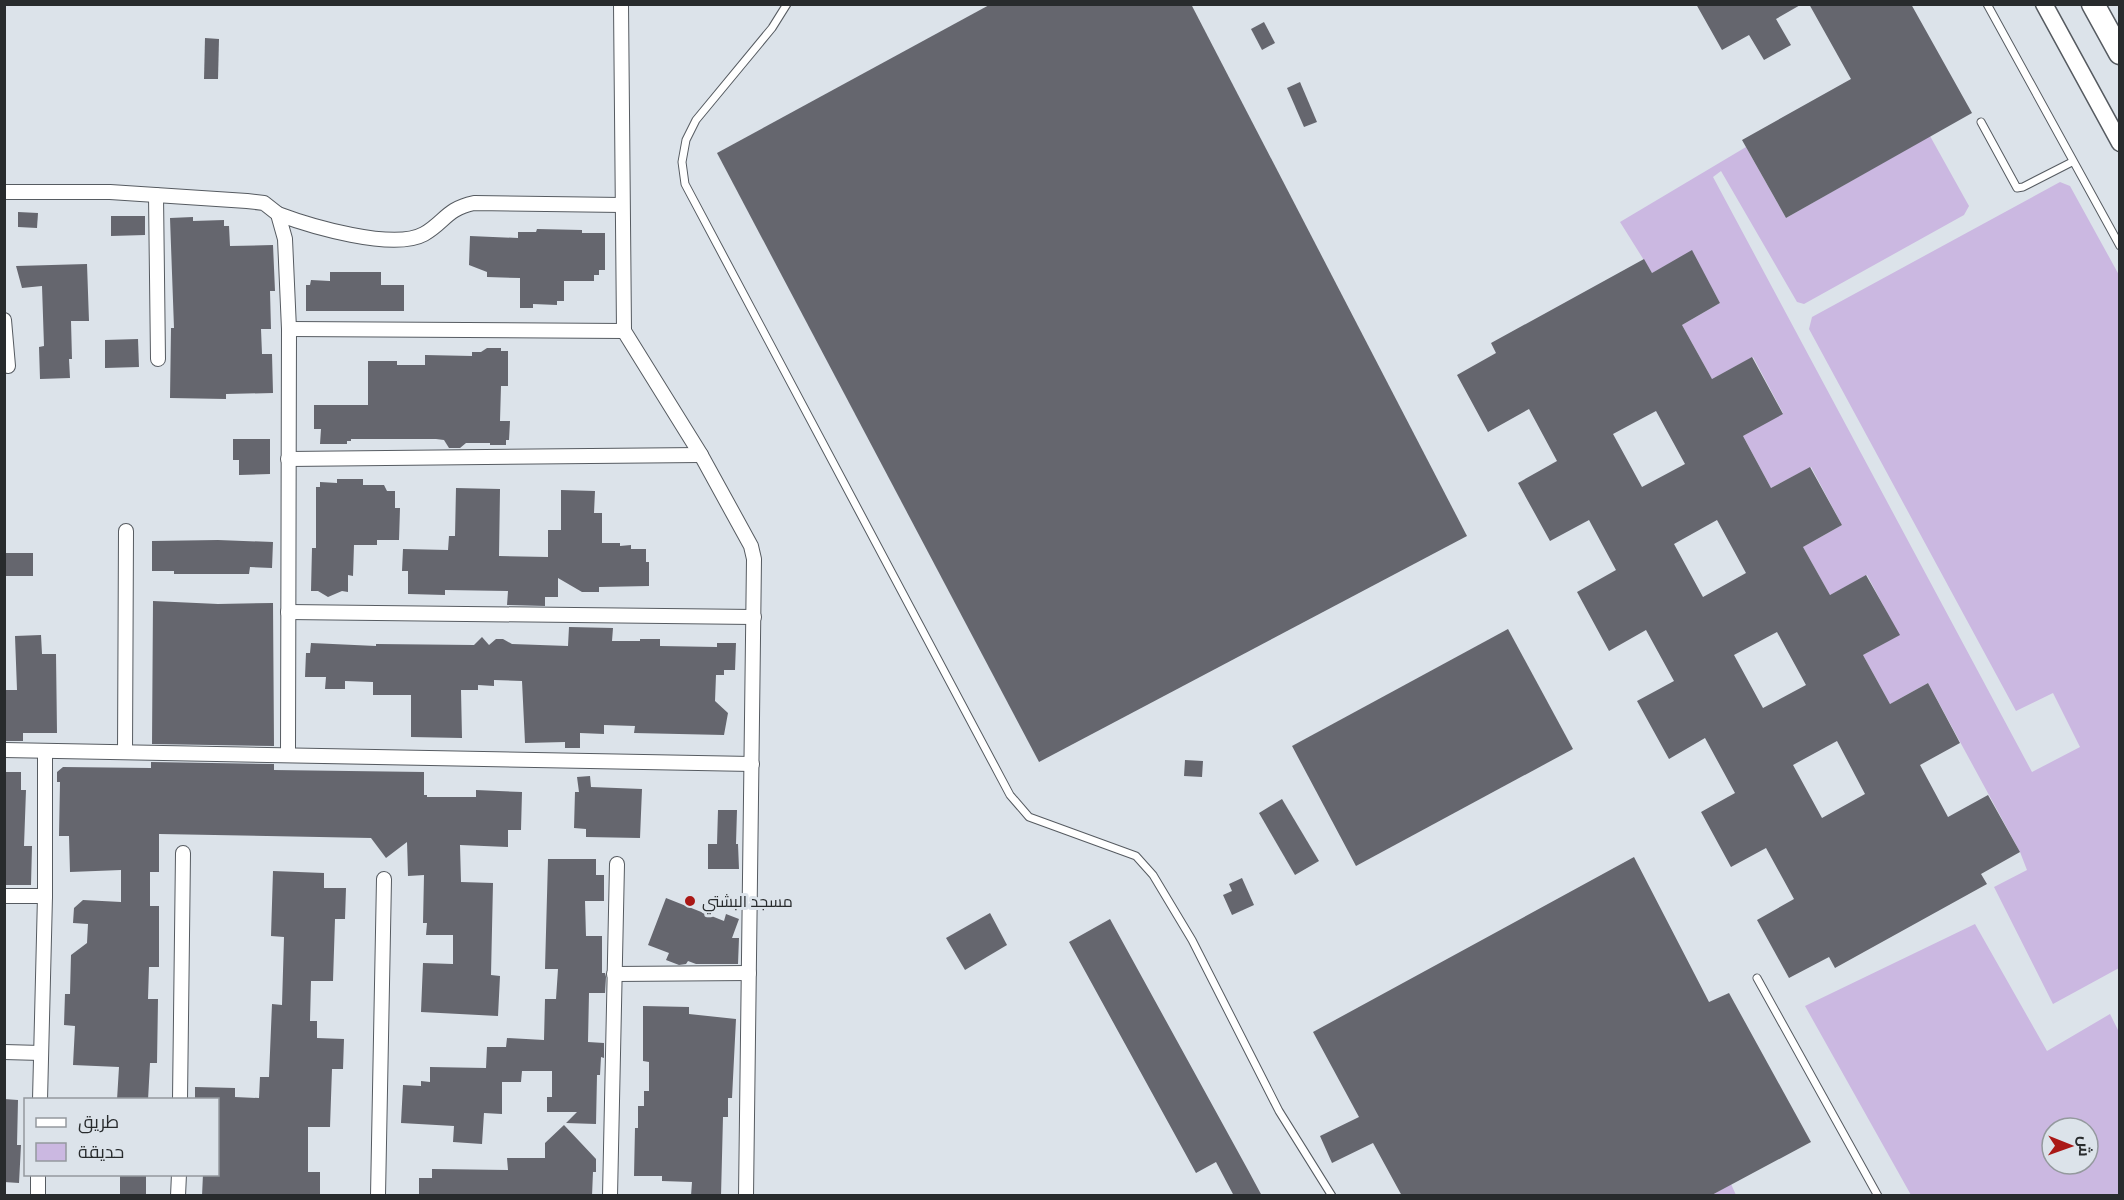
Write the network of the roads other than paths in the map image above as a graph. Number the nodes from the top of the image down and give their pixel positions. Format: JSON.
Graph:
{"nodes":[{"id":1,"x":621,"y":4,"type":"edge"},
{"id":2,"x":787,"y":4,"type":"edge"},
{"id":3,"x":1987,"y":4,"type":"edge"},
{"id":4,"x":2044,"y":4,"type":"edge"},
{"id":5,"x":2093,"y":4,"type":"edge"},
{"id":6,"x":2120,"y":53,"type":"edge"},
{"id":7,"x":1982,"y":122,"type":"dead end"},
{"id":8,"x":2120,"y":143,"type":"edge"},
{"id":9,"x":2072,"y":162,"type":"junction"},
{"id":10,"x":4,"y":192,"type":"edge"},
{"id":11,"x":156,"y":195,"type":"junction"},
{"id":12,"x":622,"y":205,"type":"junction"},
{"id":13,"x":279,"y":214,"type":"junction"},
{"id":14,"x":2120,"y":246,"type":"edge"},
{"id":15,"x":4,"y":320,"type":"edge"},
{"id":16,"x":289,"y":329,"type":"junction"},
{"id":17,"x":624,"y":331,"type":"junction"},
{"id":18,"x":158,"y":359,"type":"dead end"},
{"id":19,"x":8,"y":366,"type":"dead end"},
{"id":20,"x":701,"y":455,"type":"junction"},
{"id":21,"x":288,"y":459,"type":"junction"},
{"id":22,"x":126,"y":531,"type":"dead end"},
{"id":23,"x":288,"y":612,"type":"junction"},
{"id":24,"x":754,"y":617,"type":"junction"},
{"id":25,"x":4,"y":750,"type":"edge"},
{"id":26,"x":45,"y":751,"type":"junction"},
{"id":27,"x":125,"y":752,"type":"junction"},
{"id":28,"x":288,"y":754,"type":"junction"},
{"id":29,"x":752,"y":764,"type":"junction"},
{"id":30,"x":183,"y":853,"type":"dead end"},
{"id":31,"x":617,"y":864,"type":"dead end"},
{"id":32,"x":384,"y":879,"type":"dead end"},
{"id":33,"x":4,"y":896,"type":"edge"},
{"id":34,"x":45,"y":896,"type":"junction"},
{"id":35,"x":749,"y":973,"type":"junction"},
{"id":36,"x":614,"y":974,"type":"junction"},
{"id":37,"x":1757,"y":978,"type":"dead end"},
{"id":38,"x":4,"y":1052,"type":"edge"},
{"id":39,"x":41,"y":1053,"type":"junction"},
{"id":40,"x":40,"y":1098,"type":"edge"},
{"id":41,"x":180,"y":1098,"type":"edge"},
{"id":42,"x":38,"y":1176,"type":"edge"},
{"id":43,"x":179,"y":1176,"type":"edge"},
{"id":44,"x":38,"y":1196,"type":"edge"},
{"id":45,"x":178,"y":1196,"type":"edge"},
{"id":46,"x":378,"y":1196,"type":"edge"},
{"id":47,"x":610,"y":1196,"type":"edge"},
{"id":48,"x":746,"y":1196,"type":"edge"},
{"id":49,"x":1332,"y":1196,"type":"edge"},
{"id":50,"x":1878,"y":1196,"type":"edge"}],
"edges":[{"from":1,"to":12,"type":"street"},
{"from":2,"to":49,"type":"lane"},
{"from":3,"to":9,"type":"lane"},
{"from":4,"to":8,"type":"street"},
{"from":5,"to":6,"type":"highway"},
{"from":7,"to":9,"type":"lane"},
{"from":9,"to":14,"type":"lane"},
{"from":10,"to":11,"type":"street"},
{"from":11,"to":13,"type":"street"},
{"from":11,"to":18,"type":"street"},
{"from":12,"to":13,"type":"street"},
{"from":12,"to":17,"type":"street"},
{"from":13,"to":16,"type":"street"},
{"from":15,"to":19,"type":"street"},
{"from":16,"to":17,"type":"street"},
{"from":16,"to":21,"type":"street"},
{"from":17,"to":20,"type":"street"},
{"from":20,"to":21,"type":"street"},
{"from":20,"to":24,"type":"street"},
{"from":21,"to":23,"type":"street"},
{"from":22,"to":27,"type":"street"},
{"from":23,"to":24,"type":"street"},
{"from":23,"to":28,"type":"street"},
{"from":24,"to":29,"type":"street"},
{"from":25,"to":26,"type":"street"},
{"from":26,"to":27,"type":"street"},
{"from":26,"to":34,"type":"street"},
{"from":27,"to":28,"type":"street"},
{"from":28,"to":29,"type":"street"},
{"from":29,"to":35,"type":"street"},
{"from":30,"to":41,"type":"street"},
{"from":31,"to":36,"type":"street"},
{"from":32,"to":46,"type":"street"},
{"from":33,"to":34,"type":"street"},
{"from":34,"to":39,"type":"street"},
{"from":35,"to":36,"type":"street"},
{"from":35,"to":48,"type":"street"},
{"from":36,"to":47,"type":"street"},
{"from":37,"to":50,"type":"lane"},
{"from":38,"to":39,"type":"street"},
{"from":39,"to":40,"type":"street"},
{"from":42,"to":44,"type":"street"},
{"from":43,"to":45,"type":"street"}]}
